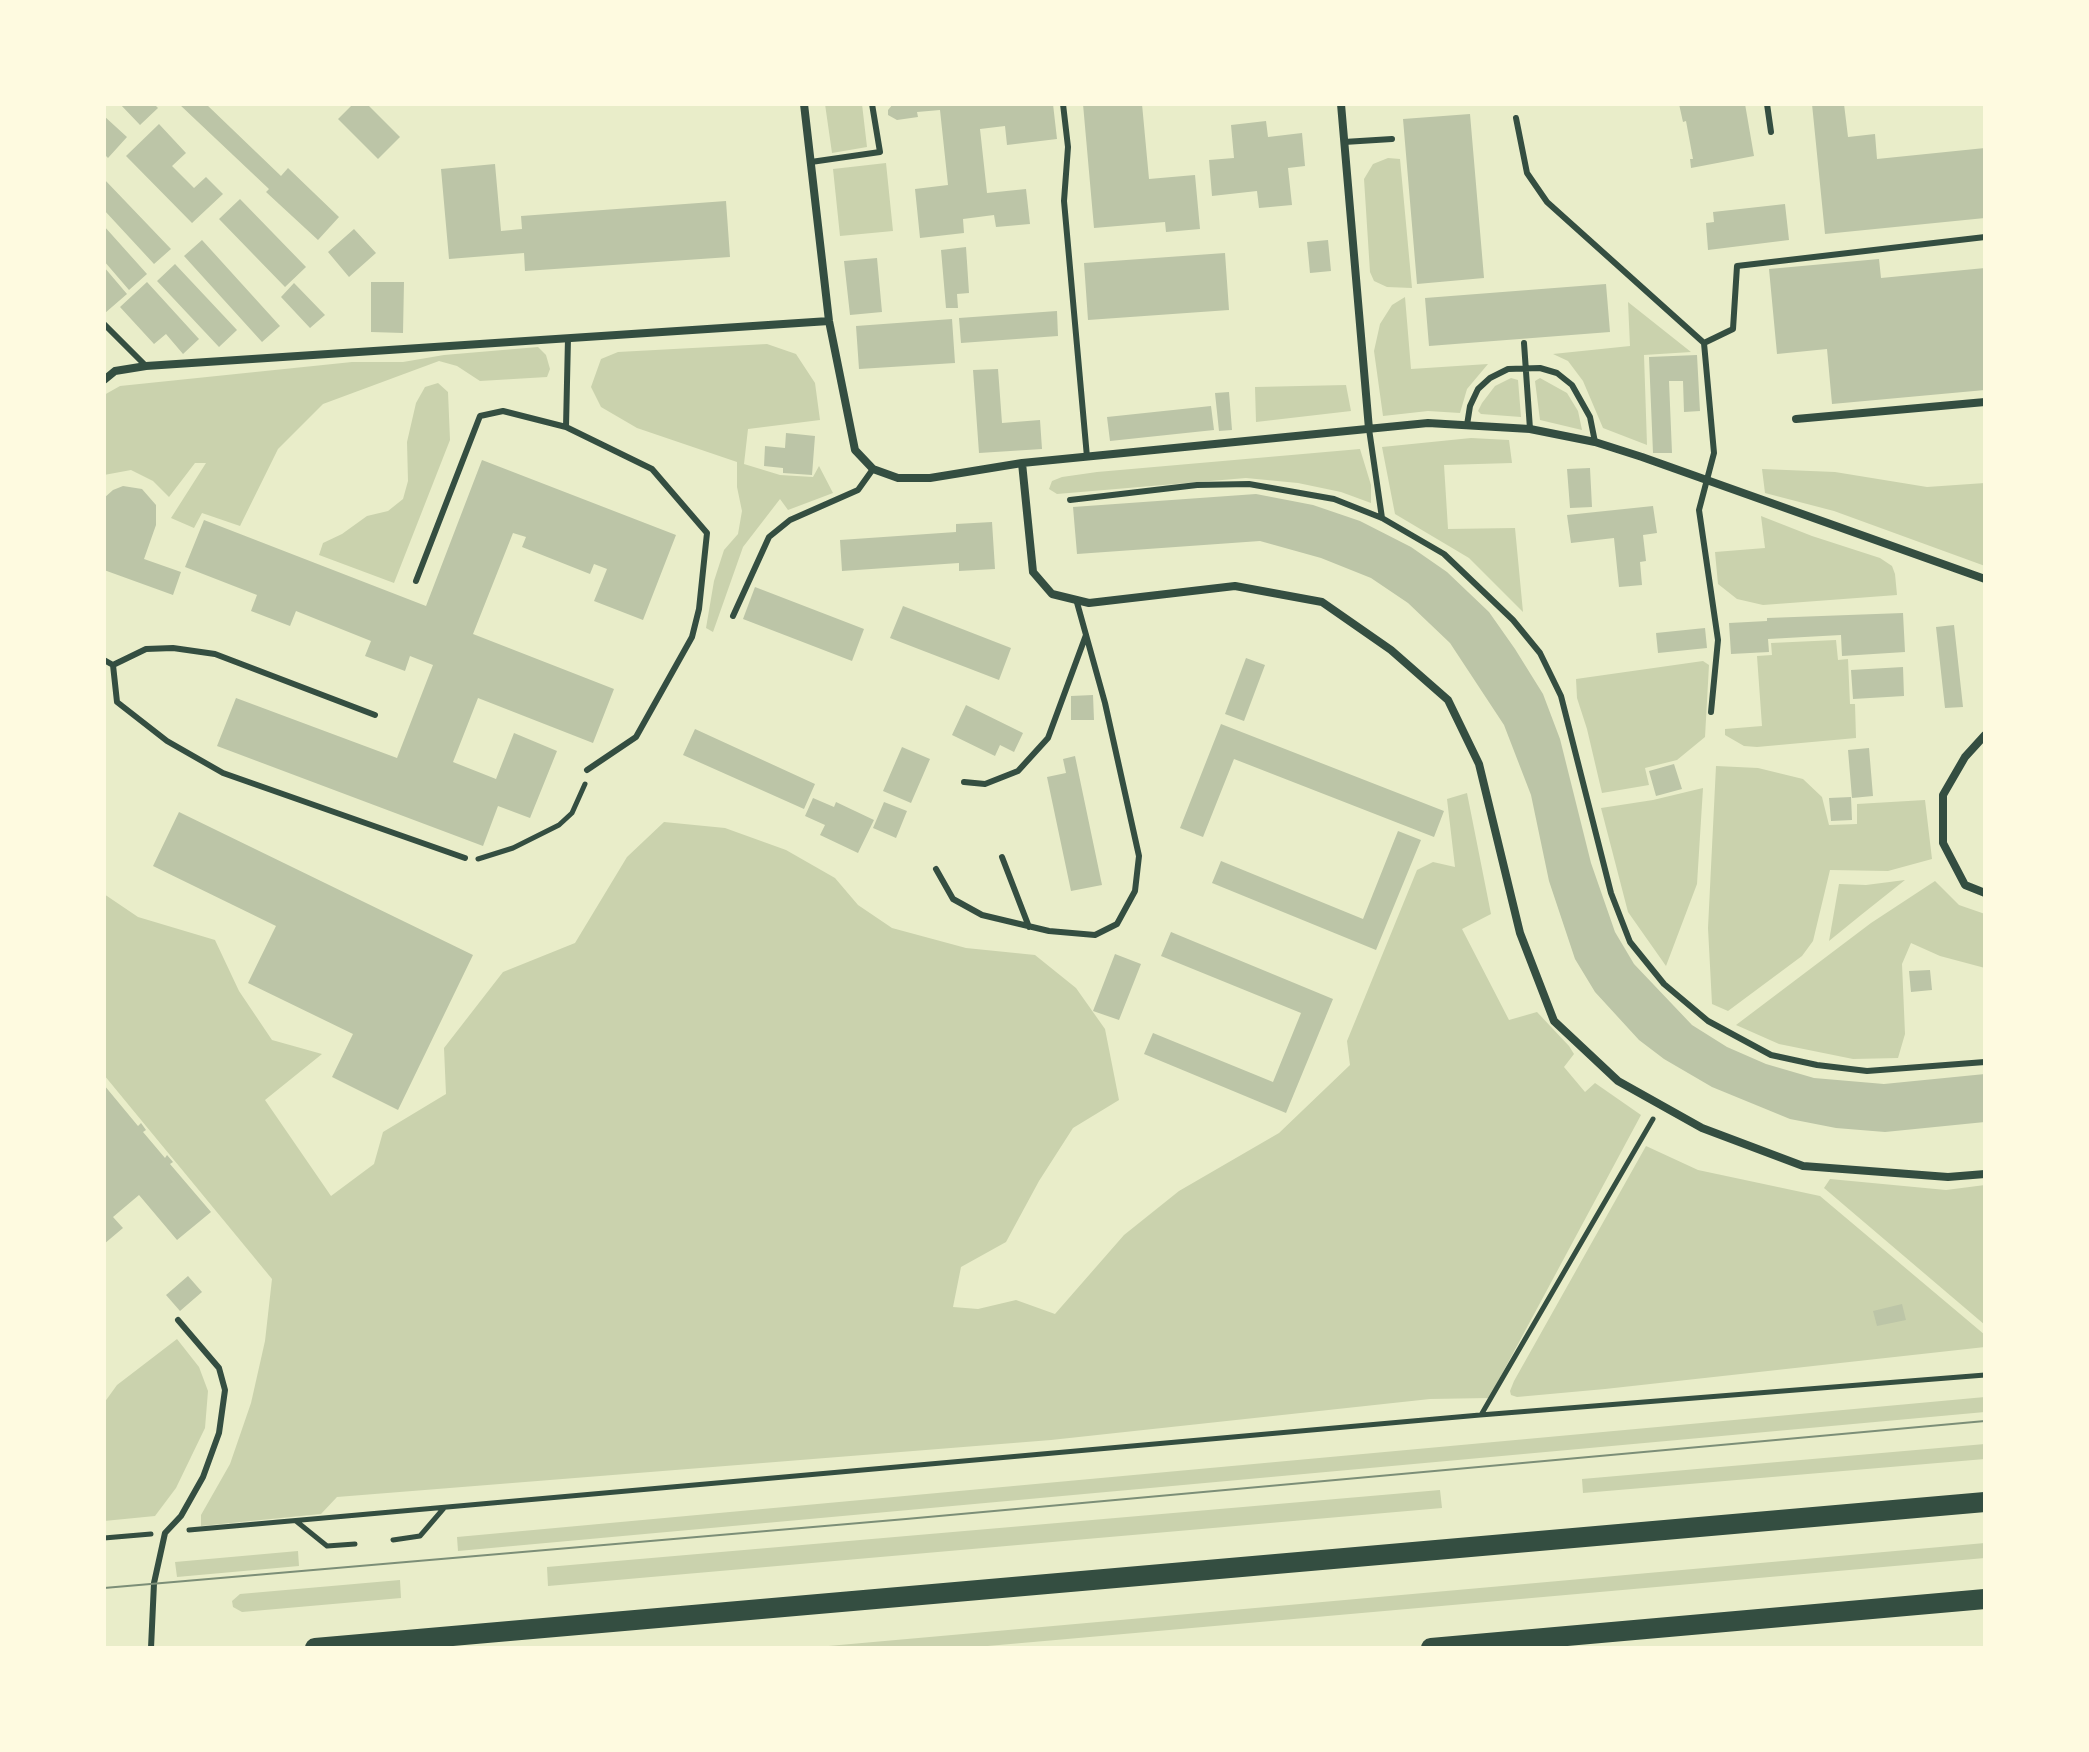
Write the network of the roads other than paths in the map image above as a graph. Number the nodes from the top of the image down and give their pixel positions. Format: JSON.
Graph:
{"nodes":[{"id":1,"x":804,"y":104,"type":"edge"},
{"id":2,"x":872,"y":104,"type":"edge"},
{"id":3,"x":1063,"y":104,"type":"edge"},
{"id":4,"x":1341,"y":104,"type":"edge"},
{"id":5,"x":1767,"y":104,"type":"edge"},
{"id":6,"x":1516,"y":118,"type":"dead end"},
{"id":7,"x":1771,"y":132,"type":"dead end"},
{"id":8,"x":1392,"y":139,"type":"dead end"},
{"id":9,"x":1344,"y":142,"type":"junction"},
{"id":10,"x":811,"y":162,"type":"junction"},
{"id":11,"x":1985,"y":237,"type":"edge"},
{"id":12,"x":829,"y":321,"type":"junction"},
{"id":13,"x":104,"y":324,"type":"edge"},
{"id":14,"x":568,"y":338,"type":"junction"},
{"id":15,"x":1524,"y":343,"type":"dead end"},
{"id":16,"x":1704,"y":343,"type":"junction"},
{"id":17,"x":146,"y":366,"type":"junction"},
{"id":18,"x":1526,"y":368,"type":"junction"},
{"id":19,"x":104,"y":380,"type":"edge"},
{"id":20,"x":1985,"y":402,"type":"edge"},
{"id":21,"x":1796,"y":419,"type":"dead end"},
{"id":22,"x":1467,"y":425,"type":"junction"},
{"id":23,"x":566,"y":427,"type":"junction"},
{"id":24,"x":1369,"y":429,"type":"junction"},
{"id":25,"x":1530,"y":429,"type":"junction"},
{"id":26,"x":1595,"y":442,"type":"junction"},
{"id":27,"x":1087,"y":457,"type":"junction"},
{"id":28,"x":1022,"y":463,"type":"junction"},
{"id":29,"x":873,"y":469,"type":"junction"},
{"id":30,"x":1707,"y":481,"type":"junction"},
{"id":31,"x":1070,"y":500,"type":"dead end"},
{"id":32,"x":1382,"y":518,"type":"junction"},
{"id":33,"x":1985,"y":579,"type":"edge"},
{"id":34,"x":416,"y":581,"type":"dead end"},
{"id":35,"x":1076,"y":599,"type":"junction"},
{"id":36,"x":733,"y":616,"type":"dead end"},
{"id":37,"x":1086,"y":635,"type":"junction"},
{"id":38,"x":104,"y":660,"type":"edge"},
{"id":39,"x":113,"y":665,"type":"junction"},
{"id":40,"x":1711,"y":712,"type":"dead end"},
{"id":41,"x":375,"y":715,"type":"dead end"},
{"id":42,"x":1985,"y":735,"type":"edge"},
{"id":43,"x":587,"y":770,"type":"road end"},
{"id":44,"x":964,"y":782,"type":"dead end"},
{"id":45,"x":1002,"y":857,"type":"dead end"},
{"id":46,"x":465,"y":858,"type":"road end"},
{"id":47,"x":936,"y":869,"type":"dead end"},
{"id":48,"x":1985,"y":893,"type":"edge"},
{"id":49,"x":1029,"y":927,"type":"junction"},
{"id":50,"x":1985,"y":1062,"type":"edge"},
{"id":51,"x":1985,"y":1174,"type":"edge"},
{"id":52,"x":178,"y":1320,"type":"dead end"},
{"id":53,"x":1985,"y":1502,"type":"edge"},
{"id":54,"x":1985,"y":1599,"type":"edge"},
{"id":55,"x":151,"y":1648,"type":"edge"},
{"id":56,"x":315,"y":1648,"type":"edge"},
{"id":57,"x":1431,"y":1648,"type":"edge"}],
"edges":[{"from":1,"to":10,"type":"street"},
{"from":2,"to":10,"type":"lane"},
{"from":3,"to":27,"type":"lane"},
{"from":4,"to":9,"type":"street"},
{"from":5,"to":7,"type":"lane"},
{"from":6,"to":16,"type":"lane"},
{"from":8,"to":9,"type":"lane"},
{"from":9,"to":24,"type":"street"},
{"from":10,"to":12,"type":"street"},
{"from":11,"to":16,"type":"lane"},
{"from":12,"to":14,"type":"street"},
{"from":12,"to":29,"type":"street"},
{"from":13,"to":17,"type":"lane"},
{"from":14,"to":17,"type":"street"},
{"from":14,"to":23,"type":"lane"},
{"from":15,"to":18,"type":"lane"},
{"from":16,"to":30,"type":"lane"},
{"from":17,"to":19,"type":"street"},
{"from":18,"to":22,"type":"lane"},
{"from":18,"to":25,"type":"lane"},
{"from":18,"to":26,"type":"lane"},
{"from":20,"to":21,"type":"street"},
{"from":22,"to":24,"type":"street"},
{"from":22,"to":25,"type":"street"},
{"from":23,"to":34,"type":"lane"},
{"from":23,"to":43,"type":"lane"},
{"from":24,"to":27,"type":"street"},
{"from":24,"to":32,"type":"lane"},
{"from":25,"to":26,"type":"street"},
{"from":26,"to":30,"type":"street"},
{"from":27,"to":28,"type":"street"},
{"from":28,"to":29,"type":"street"},
{"from":28,"to":35,"type":"street"},
{"from":29,"to":36,"type":"lane"},
{"from":30,"to":33,"type":"street"},
{"from":30,"to":40,"type":"lane"},
{"from":31,"to":32,"type":"lane"},
{"from":32,"to":50,"type":"lane"},
{"from":35,"to":37,"type":"lane"},
{"from":35,"to":51,"type":"street"},
{"from":37,"to":44,"type":"lane"},
{"from":37,"to":49,"type":"lane"},
{"from":38,"to":39,"type":"lane"},
{"from":39,"to":41,"type":"lane"},
{"from":39,"to":46,"type":"lane"},
{"from":42,"to":48,"type":"street"},
{"from":45,"to":49,"type":"lane"},
{"from":47,"to":49,"type":"lane"},
{"from":52,"to":55,"type":"lane"},
{"from":53,"to":56,"type":"highway"},
{"from":54,"to":57,"type":"highway"}]}
